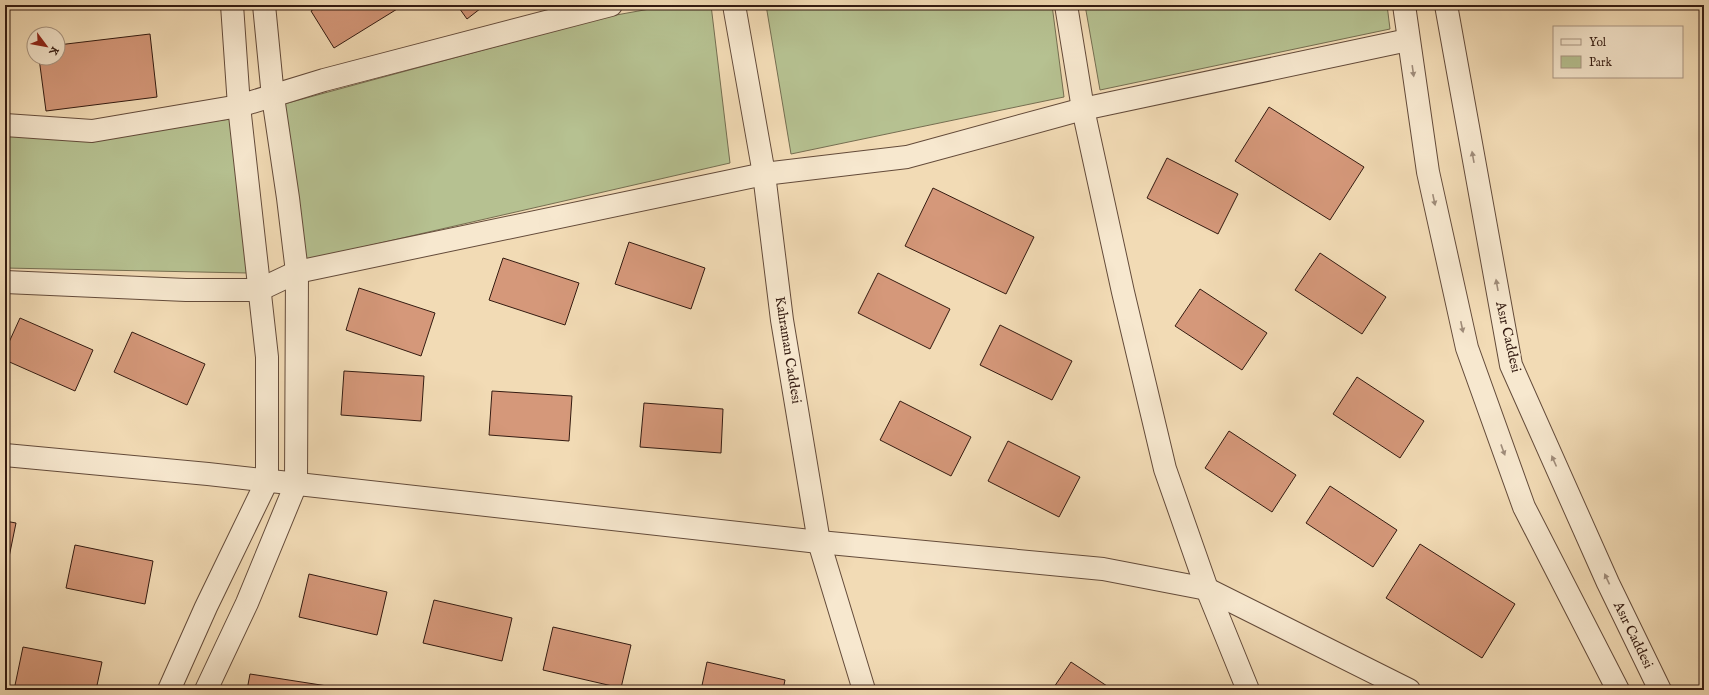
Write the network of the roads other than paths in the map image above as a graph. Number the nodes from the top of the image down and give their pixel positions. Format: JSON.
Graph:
{"nodes":[{"id":1,"x":232,"y":5,"type":"edge"},
{"id":2,"x":264,"y":5,"type":"edge"},
{"id":3,"x":611,"y":5,"type":"edge"},
{"id":4,"x":734,"y":5,"type":"edge"},
{"id":5,"x":1066,"y":5,"type":"edge"},
{"id":6,"x":1404,"y":5,"type":"edge"},
{"id":7,"x":1446,"y":5,"type":"edge"},
{"id":8,"x":1408,"y":40,"type":"junction"},
{"id":9,"x":273,"y":97,"type":"junction"},
{"id":10,"x":240,"y":106,"type":"junction"},
{"id":11,"x":1083,"y":109,"type":"junction"},
{"id":12,"x":5,"y":124,"type":"edge"},
{"id":13,"x":764,"y":174,"type":"junction"},
{"id":14,"x":297,"y":272,"type":"junction"},
{"id":15,"x":5,"y":282,"type":"edge"},
{"id":16,"x":258,"y":290,"type":"junction"},
{"id":17,"x":5,"y":455,"type":"edge"},
{"id":18,"x":267,"y":481,"type":"junction"},
{"id":19,"x":296,"y":484,"type":"junction"},
{"id":20,"x":819,"y":542,"type":"junction"},
{"id":21,"x":1207,"y":589,"type":"junction"},
{"id":22,"x":169,"y":690,"type":"edge"},
{"id":23,"x":206,"y":690,"type":"edge"},
{"id":24,"x":864,"y":690,"type":"edge"},
{"id":25,"x":1248,"y":690,"type":"edge"},
{"id":26,"x":1409,"y":690,"type":"edge"},
{"id":27,"x":1618,"y":690,"type":"edge"},
{"id":28,"x":1660,"y":690,"type":"edge"}],
"edges":[{"from":1,"to":10,"type":"street"},
{"from":2,"to":9,"type":"street"},
{"from":3,"to":9,"type":"street"},
{"from":4,"to":13,"type":"street","name":"Kahraman Caddesi"},
{"from":5,"to":11,"type":"street"},
{"from":6,"to":8,"type":"street"},
{"from":28,"to":7,"type":"street","name":"Asır Caddesi","one_way":true},
{"from":8,"to":11,"type":"street"},
{"from":8,"to":27,"type":"street","one_way":true},
{"from":9,"to":10,"type":"street"},
{"from":9,"to":14,"type":"street"},
{"from":10,"to":12,"type":"street"},
{"from":10,"to":16,"type":"street"},
{"from":11,"to":13,"type":"street"},
{"from":11,"to":21,"type":"street"},
{"from":13,"to":14,"type":"street"},
{"from":13,"to":20,"type":"street","name":"Kahraman Caddesi"},
{"from":14,"to":16,"type":"street"},
{"from":14,"to":19,"type":"street"},
{"from":15,"to":16,"type":"street"},
{"from":16,"to":18,"type":"street"},
{"from":17,"to":18,"type":"street"},
{"from":18,"to":19,"type":"street"},
{"from":18,"to":22,"type":"street"},
{"from":19,"to":20,"type":"street"},
{"from":19,"to":23,"type":"street"},
{"from":20,"to":21,"type":"street"},
{"from":20,"to":24,"type":"street","name":"Kahraman Caddesi"},
{"from":21,"to":25,"type":"street"},
{"from":21,"to":26,"type":"street"}]}
